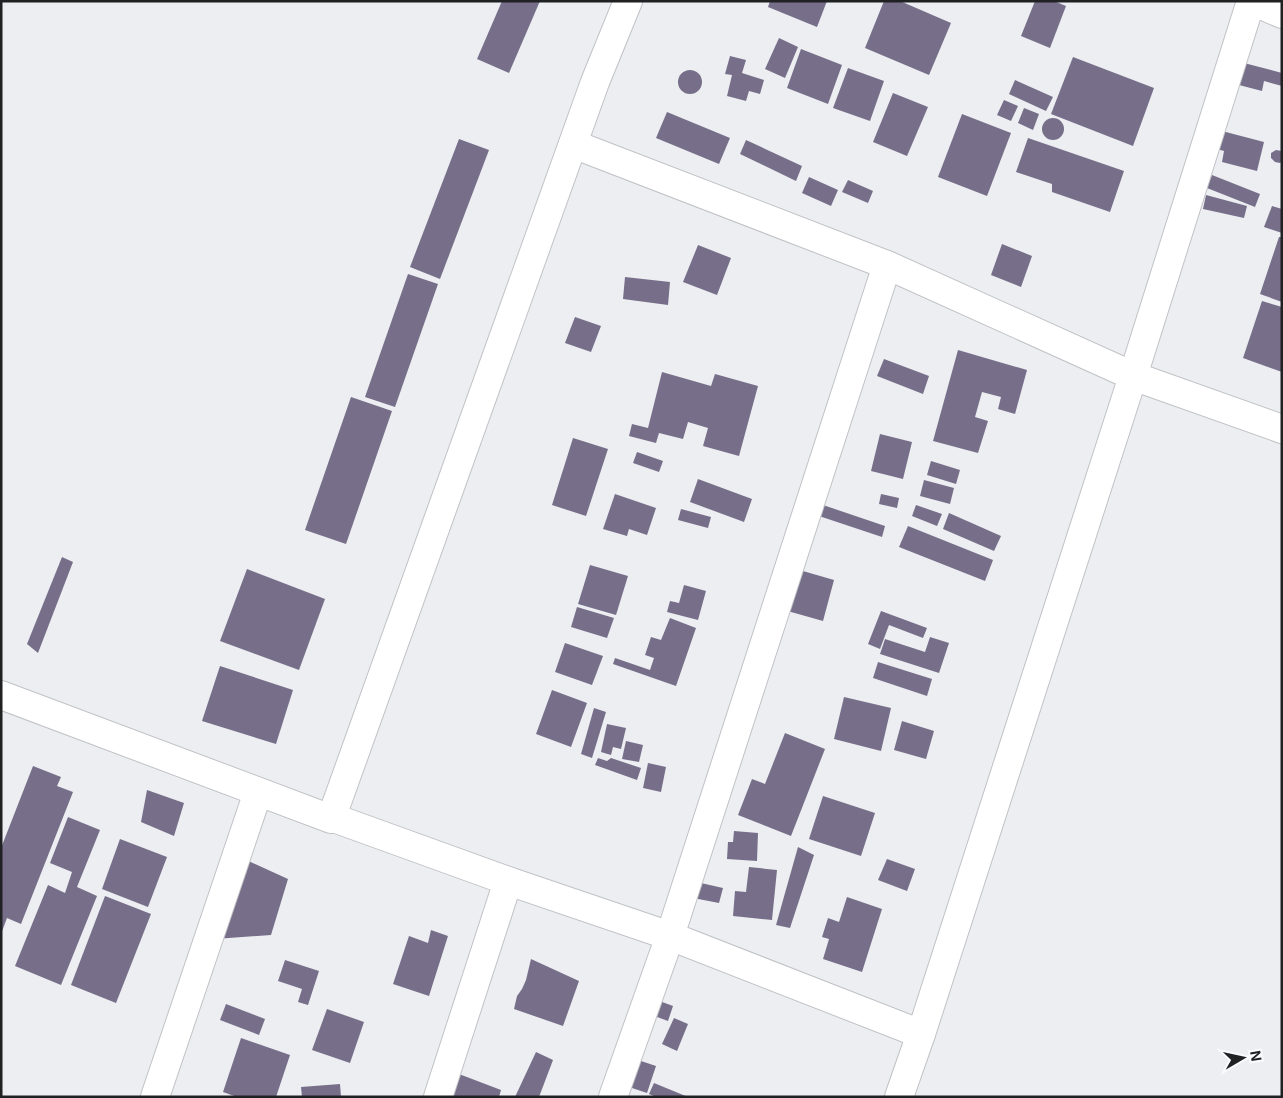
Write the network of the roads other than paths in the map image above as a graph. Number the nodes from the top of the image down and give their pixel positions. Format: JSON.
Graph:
{"nodes":[{"id":1,"x":628,"y":1,"type":"edge"},
{"id":2,"x":1251,"y":1,"type":"edge"},
{"id":3,"x":1282,"y":14,"type":"edge"},
{"id":4,"x":573,"y":144,"type":"junction"},
{"id":5,"x":887,"y":265,"type":"junction"},
{"id":6,"x":1133,"y":376,"type":"junction"},
{"id":7,"x":1282,"y":430,"type":"edge"},
{"id":8,"x":1,"y":695,"type":"edge"},
{"id":9,"x":258,"y":792,"type":"junction"},
{"id":10,"x":331,"y":818,"type":"junction"},
{"id":11,"x":508,"y":882,"type":"junction"},
{"id":12,"x":670,"y":936,"type":"junction"},
{"id":13,"x":921,"y":1034,"type":"junction"},
{"id":14,"x":155,"y":1097,"type":"edge"},
{"id":15,"x":438,"y":1097,"type":"edge"},
{"id":16,"x":613,"y":1097,"type":"edge"},
{"id":17,"x":899,"y":1097,"type":"edge"}],
"edges":[{"from":1,"to":4,"type":"street"},
{"from":2,"to":3,"type":"street"},
{"from":2,"to":6,"type":"street"},
{"from":4,"to":5,"type":"street"},
{"from":4,"to":10,"type":"street"},
{"from":5,"to":6,"type":"street"},
{"from":5,"to":12,"type":"street"},
{"from":6,"to":7,"type":"street"},
{"from":6,"to":13,"type":"street"},
{"from":8,"to":9,"type":"street"},
{"from":9,"to":10,"type":"street"},
{"from":9,"to":14,"type":"street"},
{"from":10,"to":11,"type":"street"},
{"from":11,"to":12,"type":"street"},
{"from":11,"to":15,"type":"street"},
{"from":12,"to":13,"type":"street"},
{"from":12,"to":16,"type":"street"},
{"from":13,"to":17,"type":"street"}]}
